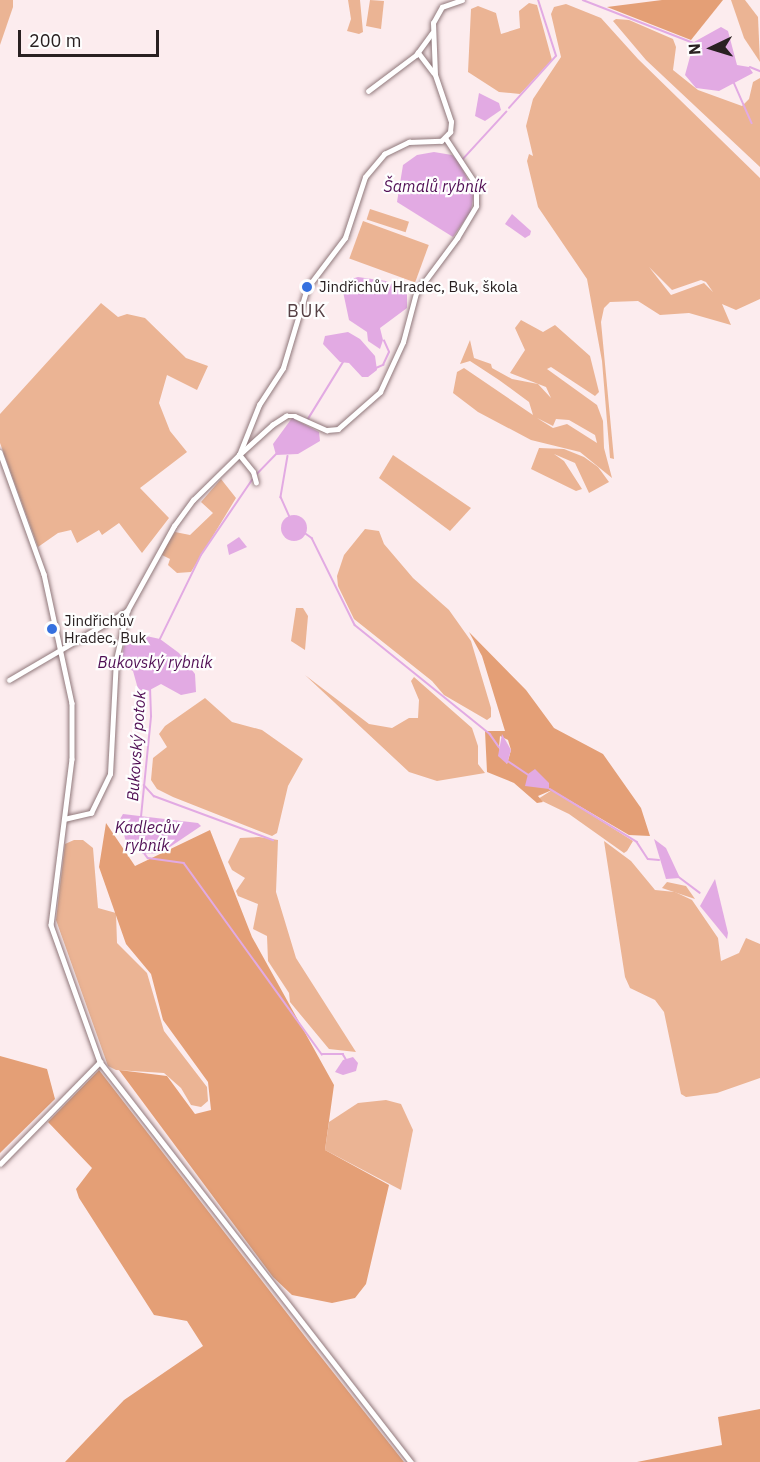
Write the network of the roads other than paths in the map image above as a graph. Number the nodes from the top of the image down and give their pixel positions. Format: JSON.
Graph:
{"nodes":[{"id":1,"x":462,"y":0,"type":"edge"},
{"id":2,"x":432,"y":33,"type":"junction"},
{"id":3,"x":418,"y":52,"type":"junction"},
{"id":4,"x":435,"y":75,"type":"junction"},
{"id":5,"x":368,"y":91,"type":"dead end"},
{"id":6,"x":445,"y":138,"type":"junction"},
{"id":7,"x":0,"y":453,"type":"edge"},
{"id":8,"x":239,"y":455,"type":"junction"},
{"id":9,"x":256,"y":482,"type":"dead end"},
{"id":10,"x":127,"y":611,"type":"junction"},
{"id":11,"x":59,"y":648,"type":"junction"},
{"id":12,"x":9,"y":680,"type":"dead end"},
{"id":13,"x":63,"y":819,"type":"junction"},
{"id":14,"x":100,"y":1062,"type":"junction"},
{"id":15,"x":0,"y":1164,"type":"edge"},
{"id":16,"x":411,"y":1462,"type":"edge"}],
"edges":[{"from":1,"to":2,"type":"street"},
{"from":2,"to":3,"type":"street"},
{"from":2,"to":4,"type":"street"},
{"from":3,"to":4,"type":"street"},
{"from":3,"to":5,"type":"street"},
{"from":4,"to":6,"type":"street"},
{"from":6,"to":8,"type":"street"},
{"from":6,"to":8,"type":"street"},
{"from":7,"to":11,"type":"street"},
{"from":8,"to":9,"type":"street"},
{"from":8,"to":10,"type":"street"},
{"from":10,"to":11,"type":"street"},
{"from":10,"to":13,"type":"street"},
{"from":11,"to":12,"type":"street"},
{"from":11,"to":13,"type":"street"},
{"from":13,"to":14,"type":"street"},
{"from":14,"to":15,"type":"street"},
{"from":14,"to":16,"type":"street"}]}
